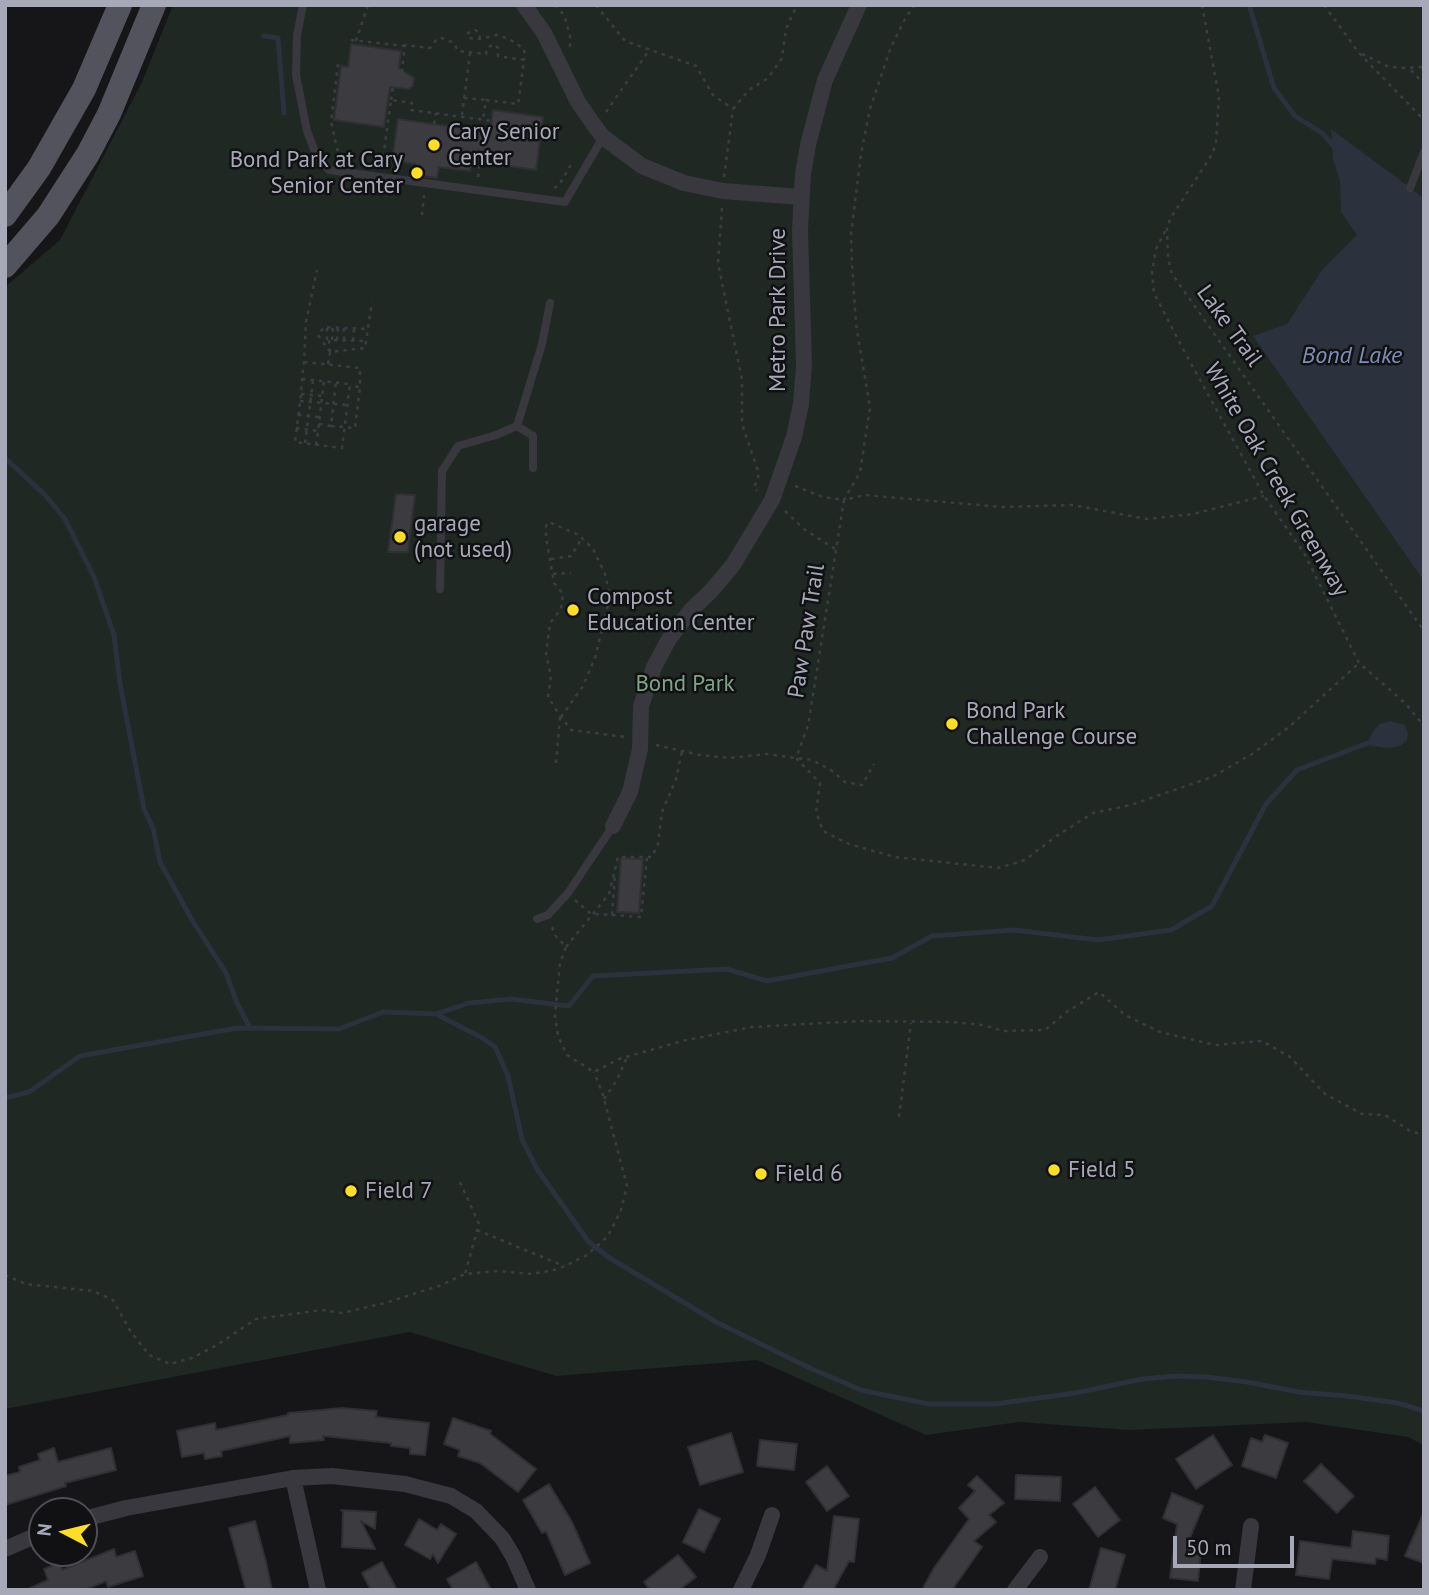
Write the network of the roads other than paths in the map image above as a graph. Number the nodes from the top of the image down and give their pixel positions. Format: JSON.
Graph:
{"nodes":[{"id":1,"x":120,"y":5,"type":"edge"},
{"id":2,"x":153,"y":5,"type":"edge"},
{"id":3,"x":303,"y":5,"type":"edge"},
{"id":4,"x":524,"y":5,"type":"edge"},
{"id":5,"x":859,"y":5,"type":"edge"},
{"id":6,"x":603,"y":138,"type":"junction"},
{"id":7,"x":1424,"y":152,"type":"edge"},
{"id":8,"x":1410,"y":188,"type":"dead end"},
{"id":9,"x":801,"y":197,"type":"junction"},
{"id":10,"x":5,"y":215,"type":"edge"},
{"id":11,"x":5,"y":266,"type":"edge"},
{"id":12,"x":550,"y":303,"type":"dead end"},
{"id":13,"x":517,"y":426,"type":"junction"},
{"id":14,"x":533,"y":468,"type":"dead end"},
{"id":15,"x":440,"y":589,"type":"dead end"},
{"id":16,"x":613,"y":827,"type":"joint"},
{"id":17,"x":537,"y":919,"type":"dead end"},
{"id":18,"x":293,"y":1478,"type":"junction"},
{"id":19,"x":98,"y":1515,"type":"edge"},
{"id":20,"x":772,"y":1515,"type":"dead end"},
{"id":21,"x":1251,"y":1526,"type":"dead end"},
{"id":22,"x":28,"y":1539,"type":"edge"},
{"id":23,"x":5,"y":1549,"type":"edge"},
{"id":24,"x":1040,"y":1557,"type":"dead end"},
{"id":25,"x":318,"y":1590,"type":"edge"},
{"id":26,"x":528,"y":1590,"type":"edge"},
{"id":27,"x":741,"y":1590,"type":"edge"},
{"id":28,"x":1015,"y":1590,"type":"edge"},
{"id":29,"x":1243,"y":1590,"type":"edge"}],
"edges":[{"from":1,"to":10,"type":"main road"},
{"from":2,"to":11,"type":"main road"},
{"from":3,"to":6,"type":"lane"},
{"from":4,"to":6,"type":"street"},
{"from":5,"to":9,"type":"street","name":"Metro Park Drive"},
{"from":6,"to":9,"type":"street"},
{"from":7,"to":8,"type":"lane"},
{"from":9,"to":16,"type":"street","name":"Metro Park Drive"},
{"from":12,"to":13,"type":"lane"},
{"from":13,"to":14,"type":"lane"},
{"from":13,"to":15,"type":"lane"},
{"from":16,"to":17,"type":"lane"},
{"from":18,"to":19,"type":"street"},
{"from":18,"to":25,"type":"street"},
{"from":18,"to":26,"type":"street"},
{"from":20,"to":27,"type":"street"},
{"from":21,"to":29,"type":"street"},
{"from":22,"to":23,"type":"street"},
{"from":24,"to":28,"type":"street"}]}
